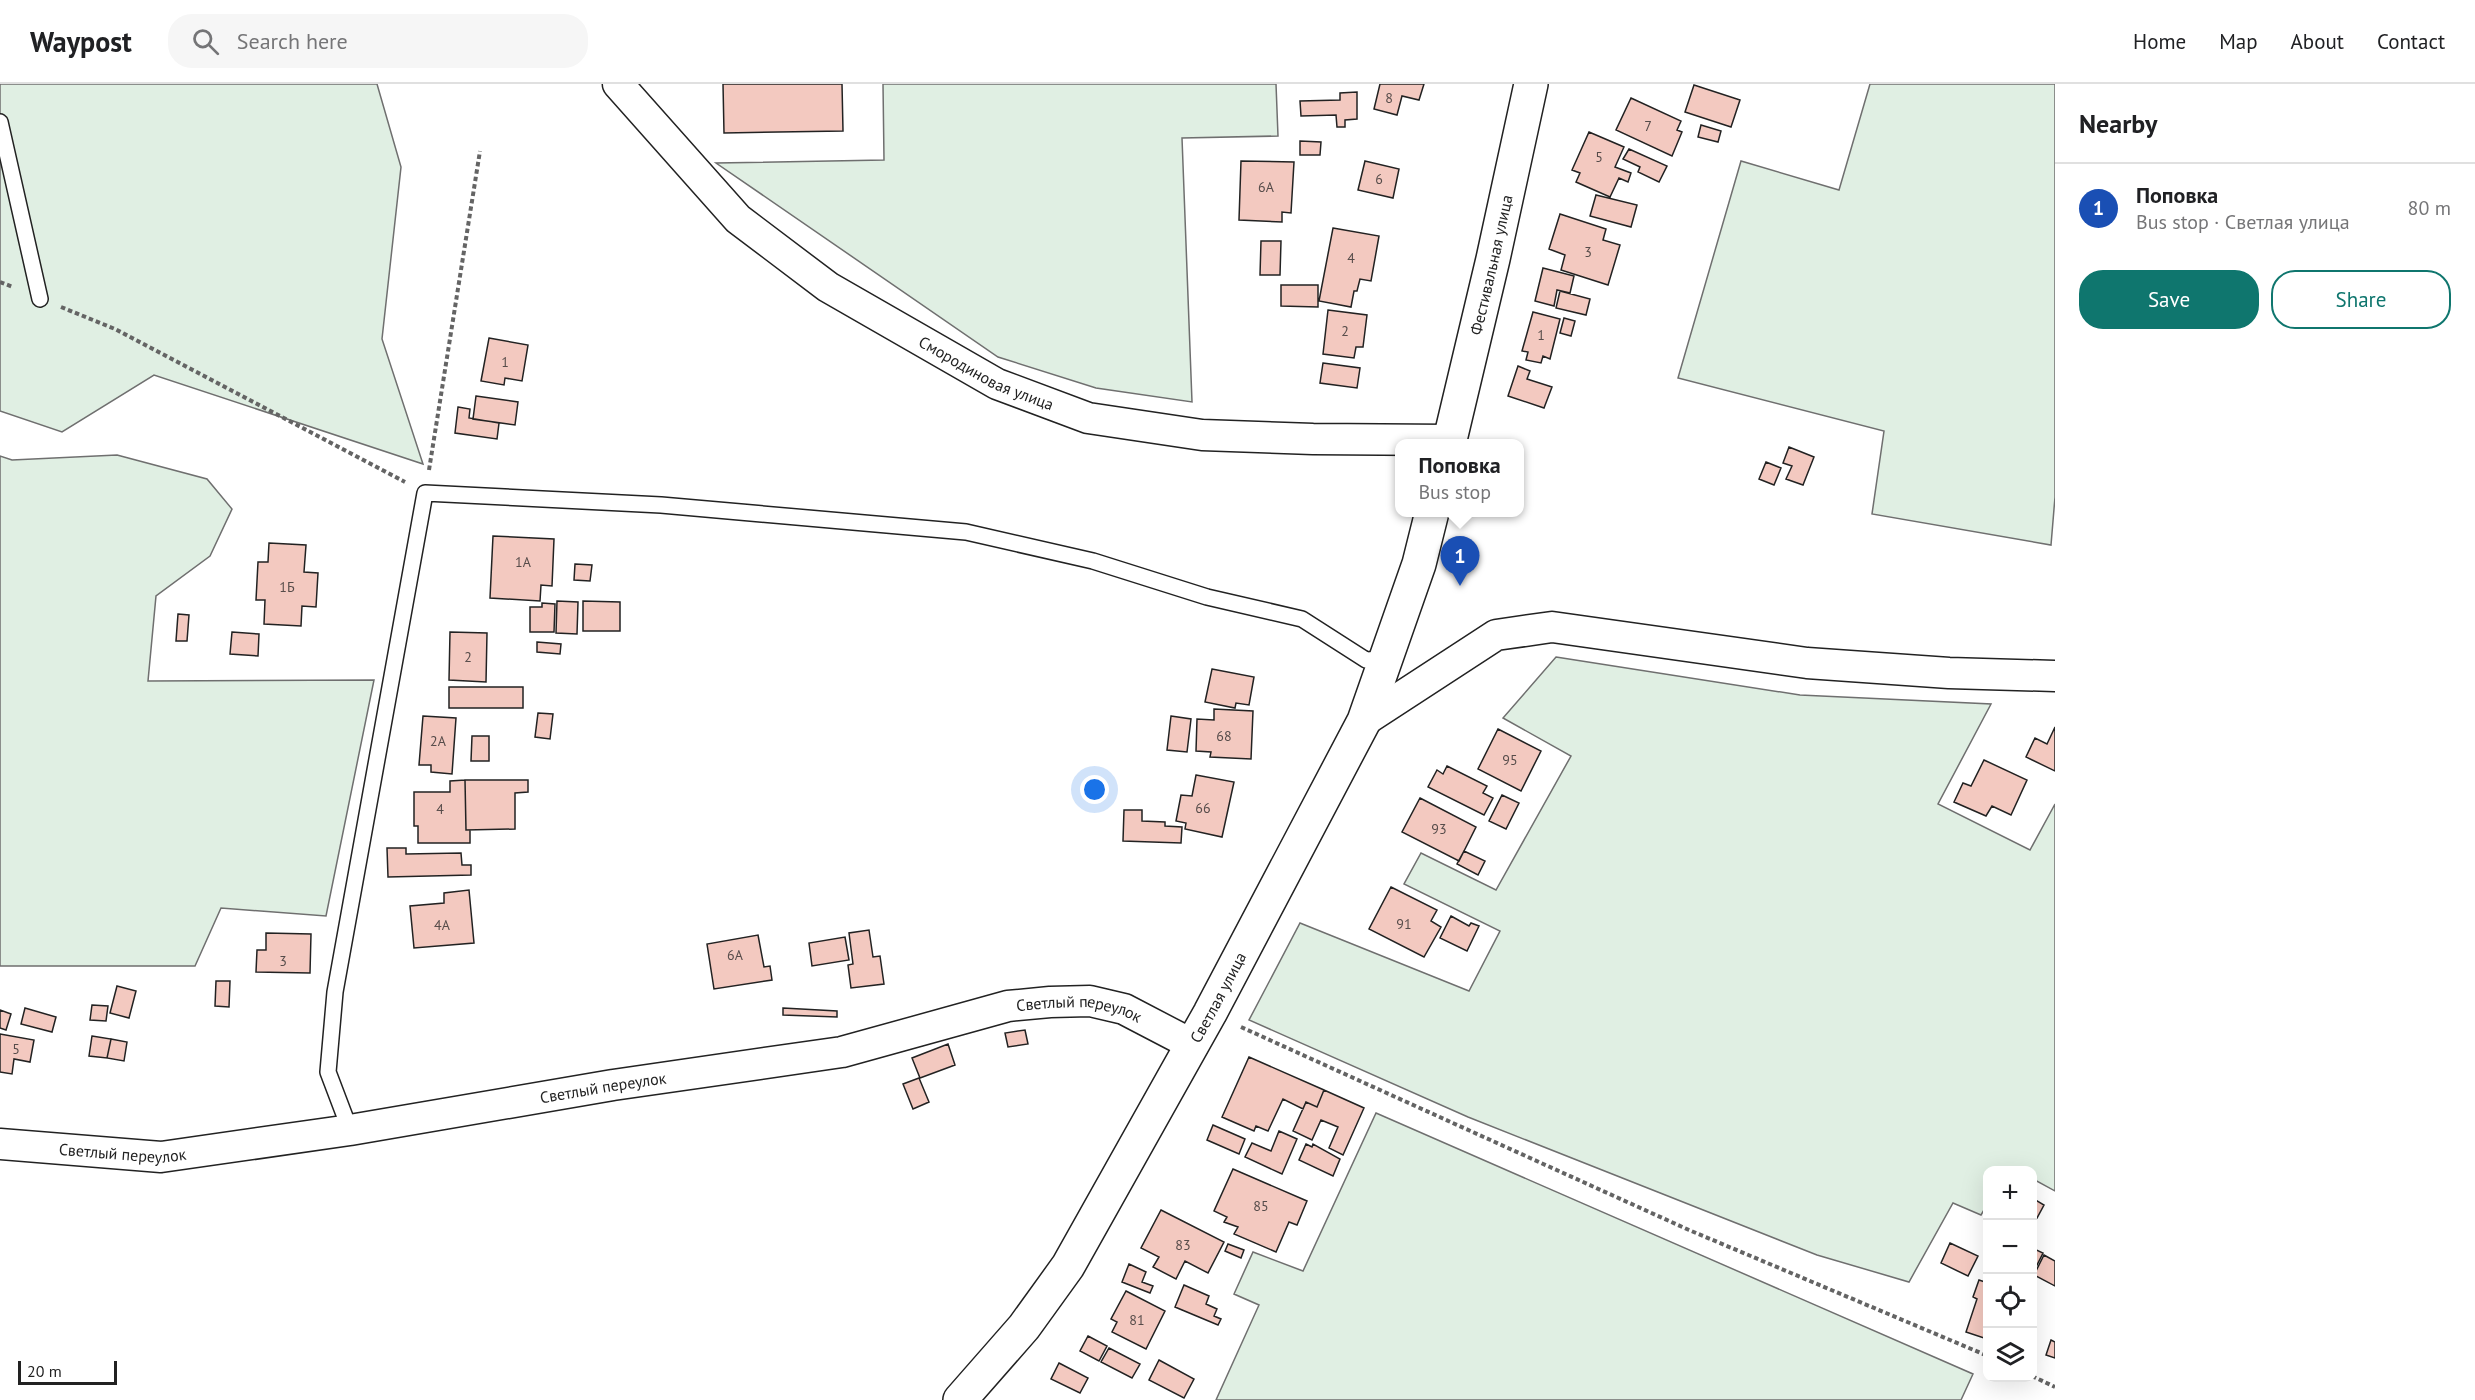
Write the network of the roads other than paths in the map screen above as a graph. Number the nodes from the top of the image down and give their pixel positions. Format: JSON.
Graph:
{"nodes":[{"id":1,"x":618,"y":84,"type":"edge"},
{"id":2,"x":1531,"y":84,"type":"edge"},
{"id":3,"x":0,"y":122,"type":"edge"},
{"id":4,"x":40,"y":299,"type":"road end"},
{"id":5,"x":1450,"y":439,"type":"edge"},
{"id":6,"x":1395,"y":441,"type":"edge"},
{"id":7,"x":1431,"y":517,"type":"edge"},
{"id":8,"x":1386,"y":659,"type":"junction"},
{"id":9,"x":2055,"y":676,"type":"edge"},
{"id":10,"x":1364,"y":721,"type":"junction"},
{"id":11,"x":1193,"y":1045,"type":"junction"},
{"id":12,"x":350,"y":1130,"type":"junction"},
{"id":13,"x":0,"y":1144,"type":"edge"},
{"id":14,"x":960,"y":1400,"type":"edge"}],
"edges":[{"from":1,"to":6,"type":"street","name":"Смородиновая улица"},
{"from":2,"to":5,"type":"street","name":"Фестивальная улица"},
{"from":3,"to":4,"type":"lane"},
{"from":7,"to":8,"type":"street","name":"Светлая улица"},
{"from":8,"to":10,"type":"street","name":"Светлая улица"},
{"from":8,"to":12,"type":"lane"},
{"from":9,"to":10,"type":"street"},
{"from":10,"to":11,"type":"street","name":"Светлая улица"},
{"from":11,"to":12,"type":"street","name":"Светлый переулок"},
{"from":11,"to":14,"type":"street","name":"Светлая улица"},
{"from":12,"to":13,"type":"street","name":"Светлый переулок"}]}
